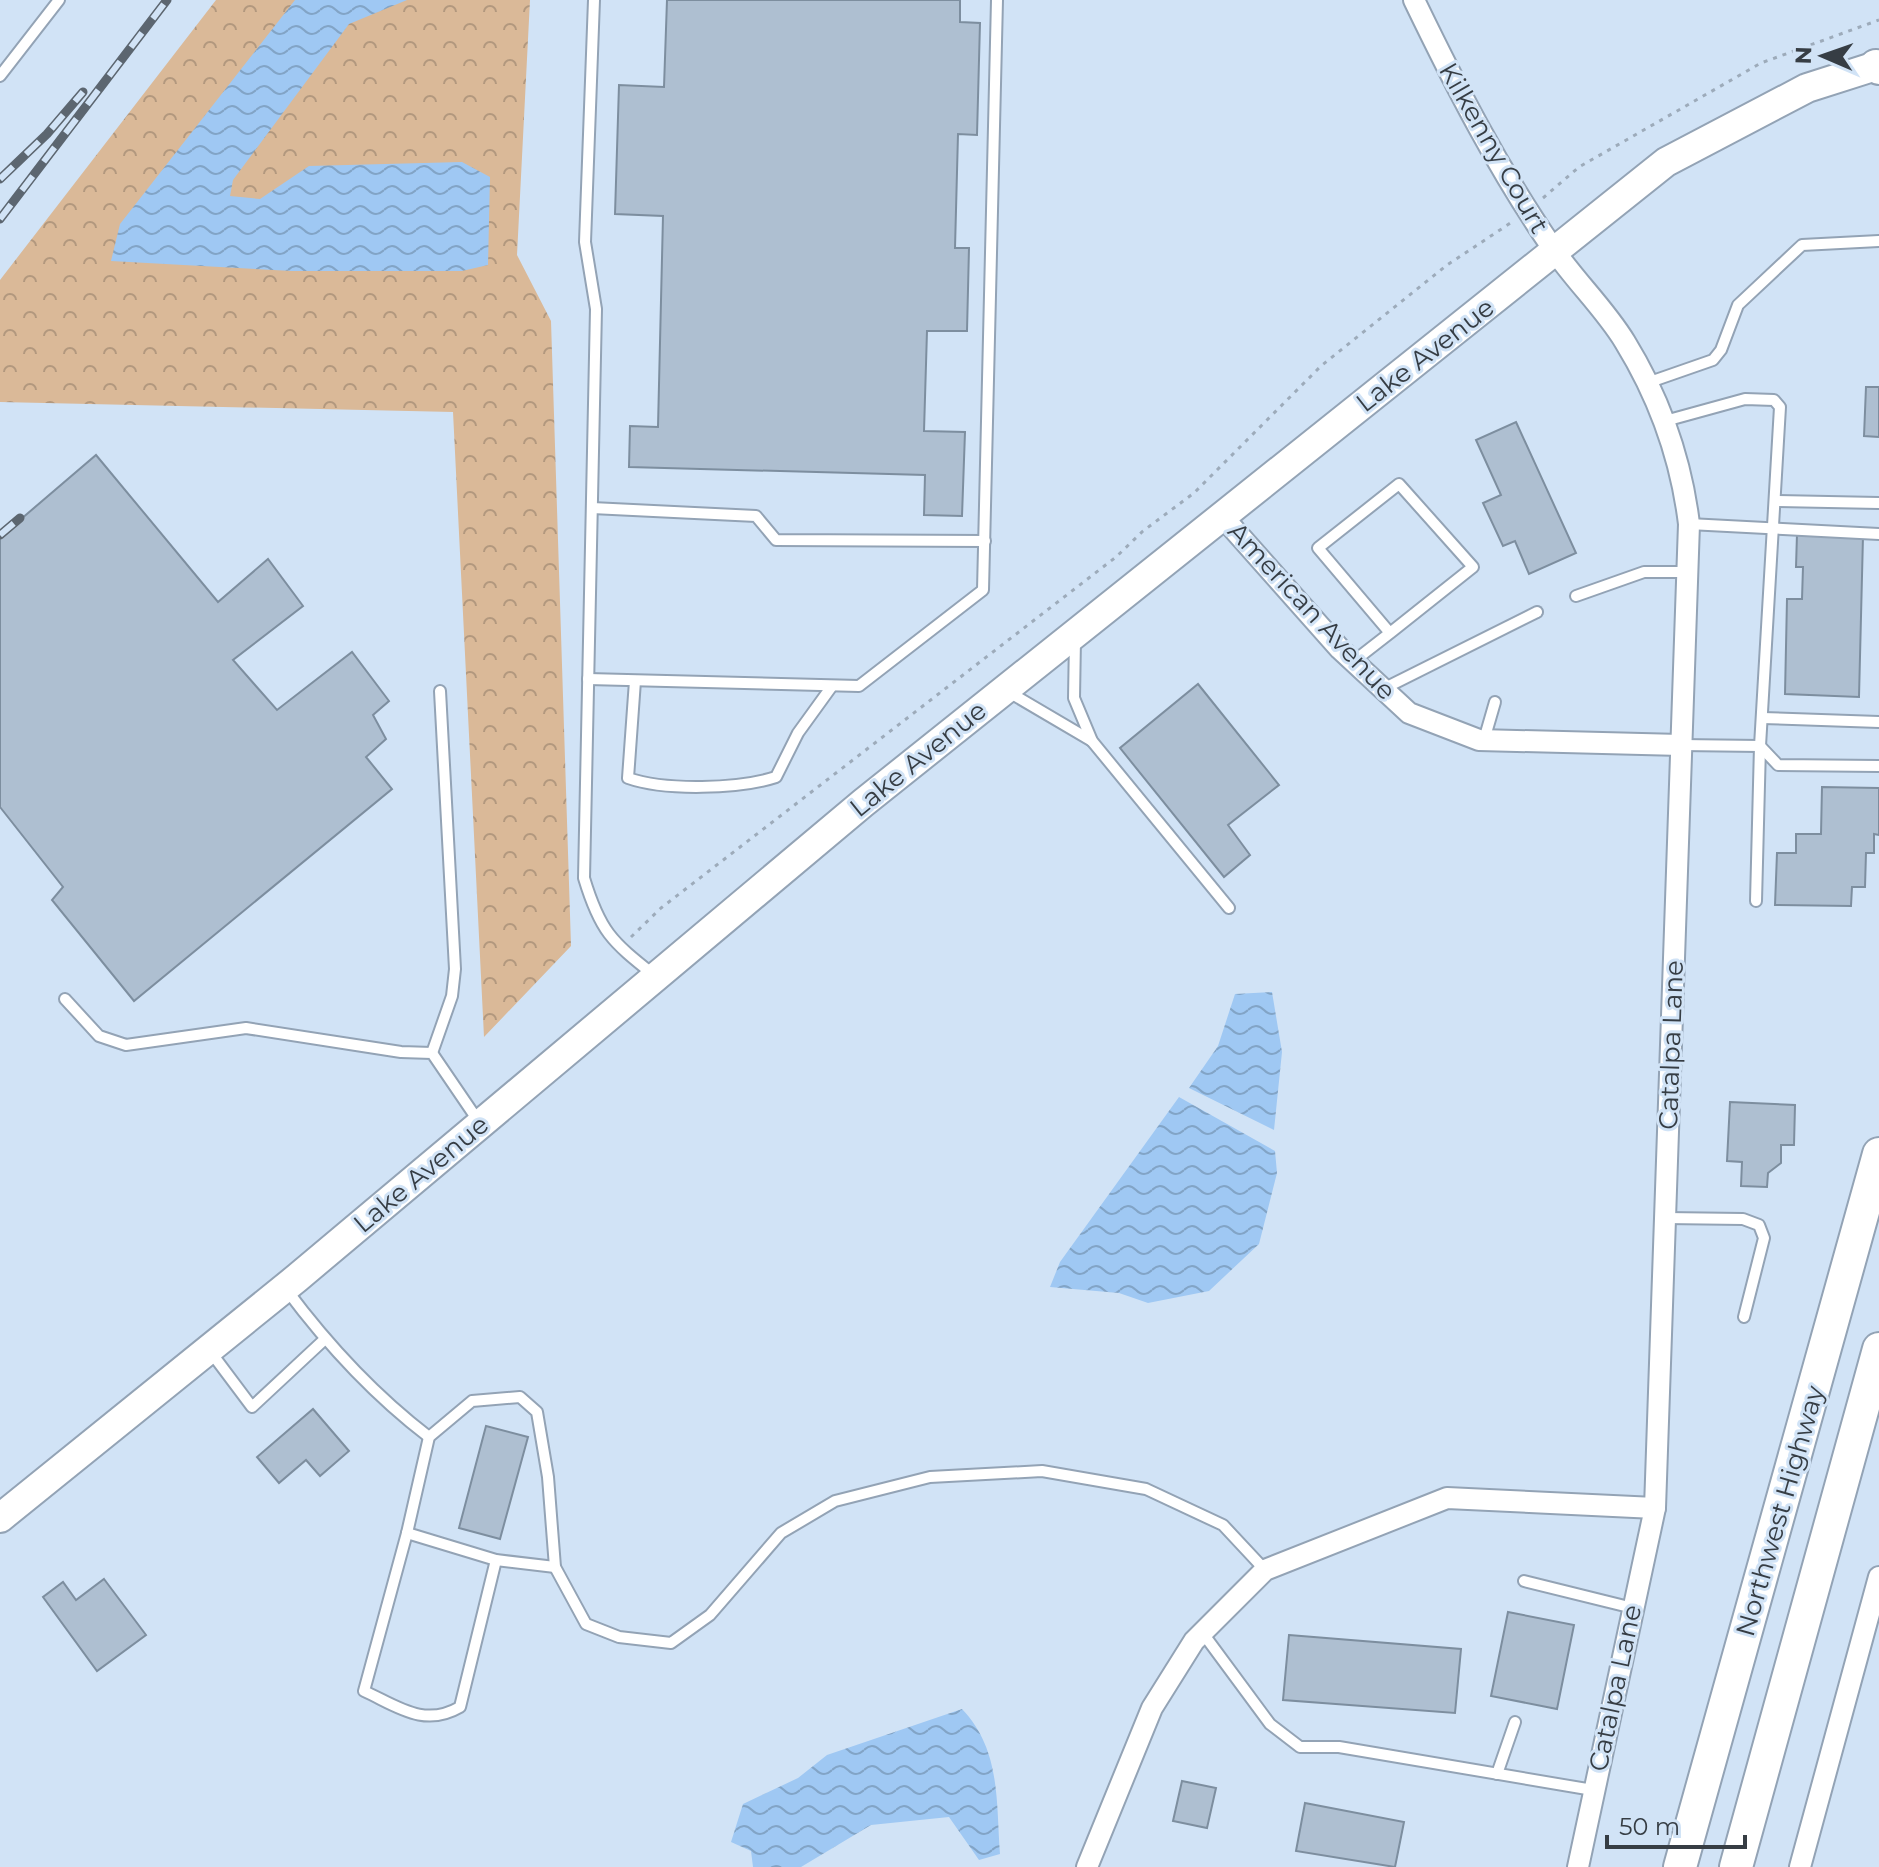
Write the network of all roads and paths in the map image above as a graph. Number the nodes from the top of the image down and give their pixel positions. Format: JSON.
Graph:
{"nodes":[{"id":1,"x":59,"y":0,"type":"edge"},
{"id":2,"x":594,"y":0,"type":"edge"},
{"id":3,"x":997,"y":0,"type":"edge"},
{"id":4,"x":1414,"y":0,"type":"edge"},
{"id":5,"x":1879,"y":20,"type":"edge"},
{"id":6,"x":1878,"y":67,"type":"edge"},
{"id":7,"x":0,"y":76,"type":"edge"},
{"id":8,"x":1529,"y":210,"type":"junction"},
{"id":9,"x":1879,"y":241,"type":"edge"},
{"id":10,"x":1555,"y":252,"type":"junction"},
{"id":11,"x":1647,"y":383,"type":"junction"},
{"id":12,"x":1665,"y":421,"type":"junction"},
{"id":13,"x":1776,"y":501,"type":"junction"},
{"id":14,"x":1879,"y":503,"type":"edge"},
{"id":15,"x":592,"y":508,"type":"junction"},
{"id":16,"x":1222,"y":516,"type":"junction"},
{"id":17,"x":1689,"y":524,"type":"junction"},
{"id":18,"x":1774,"y":529,"type":"junction"},
{"id":19,"x":1879,"y":534,"type":"edge"},
{"id":20,"x":985,"y":541,"type":"junction"},
{"id":21,"x":1687,"y":572,"type":"junction"},
{"id":22,"x":1576,"y":596,"type":"dead end"},
{"id":23,"x":1537,"y":612,"type":"dead end"},
{"id":24,"x":1075,"y":633,"type":"junction"},
{"id":25,"x":1390,"y":633,"type":"junction"},
{"id":26,"x":1354,"y":661,"type":"junction"},
{"id":27,"x":588,"y":679,"type":"junction"},
{"id":28,"x":635,"y":681,"type":"junction"},
{"id":29,"x":832,"y":686,"type":"junction"},
{"id":30,"x":1005,"y":689,"type":"junction"},
{"id":31,"x":1383,"y":689,"type":"junction"},
{"id":32,"x":440,"y":691,"type":"dead end"},
{"id":33,"x":1495,"y":702,"type":"dead end"},
{"id":34,"x":1762,"y":718,"type":"junction"},
{"id":35,"x":1879,"y":722,"type":"edge"},
{"id":36,"x":1484,"y":740,"type":"junction"},
{"id":37,"x":1092,"y":741,"type":"junction"},
{"id":38,"x":1681,"y":745,"type":"junction"},
{"id":39,"x":1760,"y":746,"type":"junction"},
{"id":40,"x":1879,"y":766,"type":"edge"},
{"id":41,"x":1756,"y":901,"type":"dead end"},
{"id":42,"x":1229,"y":908,"type":"dead end"},
{"id":43,"x":619,"y":948,"type":"junction"},
{"id":44,"x":655,"y":977,"type":"junction"},
{"id":45,"x":65,"y":999,"type":"dead end"},
{"id":46,"x":432,"y":1053,"type":"junction"},
{"id":47,"x":480,"y":1124,"type":"junction"},
{"id":48,"x":1879,"y":1154,"type":"edge"},
{"id":49,"x":1665,"y":1218,"type":"junction"},
{"id":50,"x":285,"y":1288,"type":"junction"},
{"id":51,"x":1744,"y":1317,"type":"dead end"},
{"id":52,"x":325,"y":1339,"type":"junction"},
{"id":53,"x":1879,"y":1349,"type":"edge"},
{"id":54,"x":208,"y":1350,"type":"junction"},
{"id":55,"x":429,"y":1437,"type":"junction"},
{"id":56,"x":1655,"y":1508,"type":"junction"},
{"id":57,"x":0,"y":1518,"type":"edge"},
{"id":58,"x":407,"y":1533,"type":"junction"},
{"id":59,"x":496,"y":1560,"type":"junction"},
{"id":60,"x":555,"y":1567,"type":"junction"},
{"id":61,"x":1265,"y":1570,"type":"junction"},
{"id":62,"x":1879,"y":1577,"type":"edge"},
{"id":63,"x":1524,"y":1581,"type":"dead end"},
{"id":64,"x":1633,"y":1608,"type":"junction"},
{"id":65,"x":1202,"y":1632,"type":"junction"},
{"id":66,"x":1515,"y":1722,"type":"dead end"},
{"id":67,"x":1497,"y":1774,"type":"junction"},
{"id":68,"x":1593,"y":1790,"type":"junction"},
{"id":69,"x":1087,"y":1867,"type":"edge"},
{"id":70,"x":1578,"y":1867,"type":"edge"},
{"id":71,"x":1680,"y":1867,"type":"edge"},
{"id":72,"x":1736,"y":1867,"type":"edge"},
{"id":73,"x":1800,"y":1867,"type":"edge"}],
"edges":[{"from":1,"to":7,"type":"lane"},
{"from":2,"to":15,"type":"lane"},
{"from":3,"to":20,"type":"lane"},
{"from":4,"to":8,"type":"street","name":"Kilkenny Court"},
{"from":5,"to":8,"type":"path"},
{"from":6,"to":10,"type":"street","name":"Lake Avenue"},
{"from":8,"to":10,"type":"street","name":"Kilkenny Court"},
{"from":8,"to":43,"type":"path"},
{"from":9,"to":11,"type":"lane"},
{"from":10,"to":11,"type":"street","name":"Catalpa Lane"},
{"from":10,"to":16,"type":"street","name":"Lake Avenue"},
{"from":11,"to":12,"type":"street","name":"Catalpa Lane"},
{"from":12,"to":13,"type":"lane"},
{"from":12,"to":17,"type":"street","name":"Catalpa Lane"},
{"from":13,"to":14,"type":"lane"},
{"from":13,"to":18,"type":"lane"},
{"from":15,"to":20,"type":"lane"},
{"from":15,"to":27,"type":"lane"},
{"from":16,"to":24,"type":"street","name":"Lake Avenue"},
{"from":16,"to":26,"type":"street","name":"American Avenue"},
{"from":17,"to":18,"type":"lane"},
{"from":17,"to":21,"type":"street","name":"Catalpa Lane"},
{"from":18,"to":19,"type":"lane"},
{"from":18,"to":34,"type":"lane"},
{"from":20,"to":29,"type":"lane"},
{"from":21,"to":22,"type":"lane"},
{"from":21,"to":38,"type":"street","name":"Catalpa Lane"},
{"from":23,"to":31,"type":"lane"},
{"from":24,"to":30,"type":"street","name":"Lake Avenue"},
{"from":24,"to":37,"type":"lane"},
{"from":25,"to":25,"type":"lane"},
{"from":25,"to":26,"type":"lane"},
{"from":26,"to":31,"type":"street","name":"American Avenue"},
{"from":27,"to":28,"type":"lane"},
{"from":27,"to":43,"type":"lane"},
{"from":28,"to":29,"type":"lane"},
{"from":28,"to":29,"type":"lane"},
{"from":30,"to":37,"type":"lane"},
{"from":30,"to":44,"type":"street","name":"Lake Avenue"},
{"from":31,"to":36,"type":"street","name":"American Avenue"},
{"from":32,"to":46,"type":"lane"},
{"from":33,"to":36,"type":"lane"},
{"from":34,"to":35,"type":"lane"},
{"from":34,"to":39,"type":"lane"},
{"from":36,"to":38,"type":"street","name":"American Avenue"},
{"from":37,"to":42,"type":"lane"},
{"from":38,"to":39,"type":"lane"},
{"from":38,"to":49,"type":"street","name":"Catalpa Lane"},
{"from":39,"to":40,"type":"lane"},
{"from":39,"to":41,"type":"lane"},
{"from":43,"to":44,"type":"lane"},
{"from":44,"to":47,"type":"street","name":"Lake Avenue"},
{"from":45,"to":46,"type":"lane"},
{"from":46,"to":47,"type":"lane"},
{"from":47,"to":50,"type":"street","name":"Lake Avenue"},
{"from":48,"to":71,"type":"main road","name":"Northwest Highway"},
{"from":49,"to":51,"type":"lane"},
{"from":49,"to":56,"type":"street","name":"Catalpa Lane"},
{"from":50,"to":52,"type":"lane"},
{"from":50,"to":54,"type":"street","name":"Lake Avenue"},
{"from":52,"to":54,"type":"lane"},
{"from":52,"to":55,"type":"lane"},
{"from":53,"to":72,"type":"main road","name":"Northwest Highway"},
{"from":54,"to":57,"type":"street","name":"Lake Avenue"},
{"from":55,"to":58,"type":"lane"},
{"from":55,"to":60,"type":"lane"},
{"from":56,"to":61,"type":"street"},
{"from":56,"to":64,"type":"street","name":"Catalpa Lane"},
{"from":58,"to":59,"type":"lane"},
{"from":58,"to":59,"type":"lane"},
{"from":59,"to":60,"type":"lane"},
{"from":60,"to":61,"type":"lane"},
{"from":61,"to":65,"type":"street"},
{"from":62,"to":73,"type":"street"},
{"from":63,"to":64,"type":"lane"},
{"from":64,"to":68,"type":"street","name":"Catalpa Lane"},
{"from":65,"to":67,"type":"lane"},
{"from":65,"to":69,"type":"street"},
{"from":66,"to":67,"type":"lane"},
{"from":67,"to":68,"type":"lane"},
{"from":68,"to":70,"type":"street","name":"Catalpa Lane"}]}
